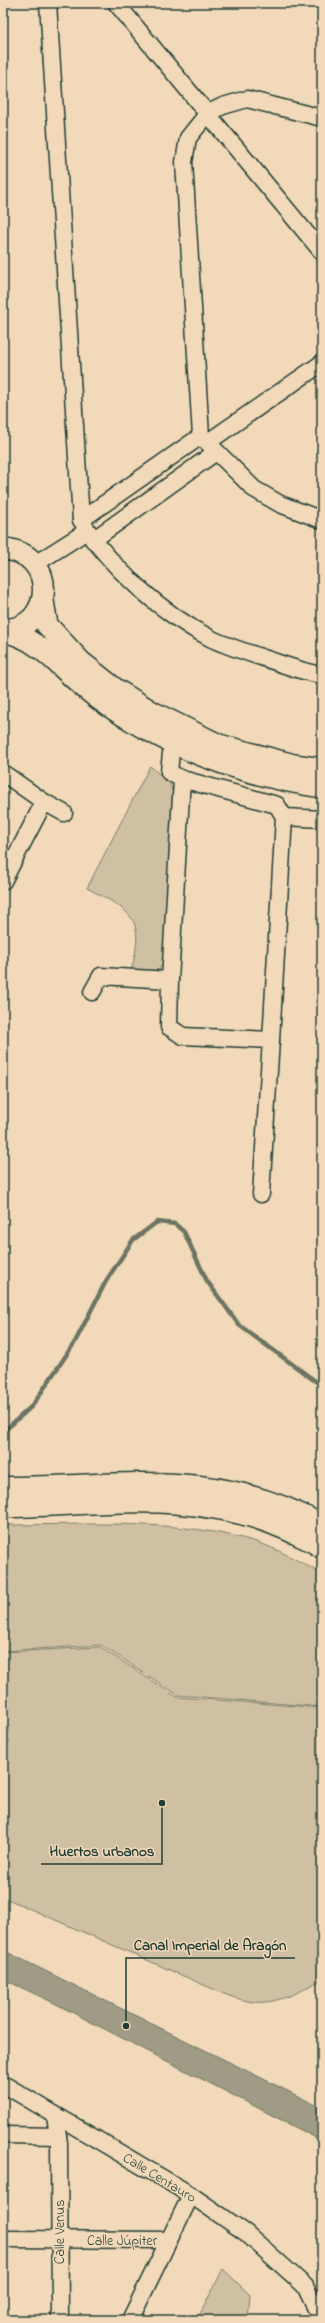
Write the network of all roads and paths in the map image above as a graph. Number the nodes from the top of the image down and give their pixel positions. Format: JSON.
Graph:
{"nodes":[{"id":1,"x":48,"y":3,"type":"edge"},
{"id":2,"x":116,"y":3,"type":"edge"},
{"id":3,"x":208,"y":113,"type":"junction"},
{"id":4,"x":322,"y":118,"type":"edge"},
{"id":5,"x":322,"y":252,"type":"edge"},
{"id":6,"x":322,"y":363,"type":"edge"},
{"id":7,"x":208,"y":443,"type":"junction"},
{"id":8,"x":322,"y":520,"type":"edge"},
{"id":9,"x":87,"y":531,"type":"junction"},
{"id":10,"x":3,"y":549,"type":"edge"},
{"id":11,"x":35,"y":564,"type":"junction"},
{"id":12,"x":43,"y":600,"type":"junction"},
{"id":13,"x":3,"y":630,"type":"edge"},
{"id":14,"x":322,"y":675,"type":"edge"},
{"id":15,"x":172,"y":744,"type":"junction"},
{"id":16,"x":322,"y":769,"type":"edge"},
{"id":17,"x":3,"y":772,"type":"edge"},
{"id":18,"x":182,"y":779,"type":"junction"},
{"id":19,"x":322,"y":787,"type":"edge"},
{"id":20,"x":44,"y":802,"type":"junction"},
{"id":21,"x":64,"y":813,"type":"dead end"},
{"id":22,"x":284,"y":817,"type":"junction"},
{"id":23,"x":322,"y":819,"type":"edge"},
{"id":24,"x":3,"y":881,"type":"edge"},
{"id":25,"x":170,"y":980,"type":"junction"},
{"id":26,"x":92,"y":992,"type":"dead end"},
{"id":27,"x":270,"y":1040,"type":"junction"},
{"id":28,"x":261,"y":1194,"type":"dead end"},
{"id":29,"x":3,"y":1488,"type":"edge"},
{"id":30,"x":3,"y":1506,"type":"edge"},
{"id":31,"x":322,"y":1526,"type":"edge"},
{"id":32,"x":322,"y":1547,"type":"edge"},
{"id":33,"x":3,"y":2084,"type":"edge"},
{"id":34,"x":40,"y":2108,"type":"junction"},
{"id":35,"x":55,"y":2116,"type":"junction"},
{"id":36,"x":78,"y":2129,"type":"junction"},
{"id":37,"x":3,"y":2135,"type":"edge"},
{"id":38,"x":33,"y":2135,"type":"junction"},
{"id":39,"x":59,"y":2139,"type":"junction"},
{"id":40,"x":191,"y":2195,"type":"junction"},
{"id":41,"x":3,"y":2240,"type":"edge"},
{"id":42,"x":59,"y":2240,"type":"junction"},
{"id":43,"x":169,"y":2240,"type":"junction"},
{"id":44,"x":305,"y":2286,"type":"junction"},
{"id":45,"x":322,"y":2290,"type":"edge"},
{"id":46,"x":321,"y":2319,"type":"edge"},
{"id":47,"x":60,"y":2320,"type":"edge"},
{"id":48,"x":130,"y":2320,"type":"edge"}],
"edges":[{"from":1,"to":9,"type":"street"},
{"from":2,"to":3,"type":"street"},
{"from":3,"to":4,"type":"street"},
{"from":3,"to":5,"type":"street"},
{"from":3,"to":7,"type":"street"},
{"from":6,"to":7,"type":"street"},
{"from":7,"to":8,"type":"street"},
{"from":7,"to":9,"type":"street"},
{"from":7,"to":9,"type":"street"},
{"from":9,"to":11,"type":"street"},
{"from":9,"to":14,"type":"street"},
{"from":10,"to":11,"type":"street"},
{"from":11,"to":12,"type":"street"},
{"from":12,"to":13,"type":"street"},
{"from":12,"to":16,"type":"street"},
{"from":13,"to":15,"type":"street"},
{"from":15,"to":18,"type":"street"},
{"from":15,"to":19,"type":"street"},
{"from":17,"to":20,"type":"street"},
{"from":18,"to":22,"type":"street"},
{"from":18,"to":25,"type":"street"},
{"from":20,"to":21,"type":"street"},
{"from":20,"to":24,"type":"street"},
{"from":22,"to":23,"type":"street"},
{"from":22,"to":27,"type":"street"},
{"from":25,"to":26,"type":"street"},
{"from":25,"to":27,"type":"street"},
{"from":27,"to":28,"type":"street"},
{"from":29,"to":31,"type":"main road"},
{"from":30,"to":32,"type":"main road"},
{"from":33,"to":34,"type":"street","name":"Calle Centauro"},
{"from":34,"to":35,"type":"street","name":"Calle Centauro"},
{"from":34,"to":38,"type":"street"},
{"from":35,"to":36,"type":"street","name":"Calle Centauro"},
{"from":35,"to":39,"type":"street","name":"Calle Venus"},
{"from":36,"to":39,"type":"street"},
{"from":36,"to":40,"type":"street","name":"Calle Centauro"},
{"from":37,"to":38,"type":"street"},
{"from":38,"to":39,"type":"street"},
{"from":39,"to":42,"type":"street","name":"Calle Venus"},
{"from":40,"to":43,"type":"street"},
{"from":40,"to":44,"type":"street","name":"Calle Centauro"},
{"from":41,"to":42,"type":"street","name":"Calle Júpiter"},
{"from":42,"to":43,"type":"street","name":"Calle Júpiter"},
{"from":42,"to":47,"type":"street","name":"Calle Venus"},
{"from":43,"to":48,"type":"street"},
{"from":44,"to":45,"type":"street","name":"Calle Centauro"},
{"from":44,"to":46,"type":"street","name":"Calle Centauro"}]}
